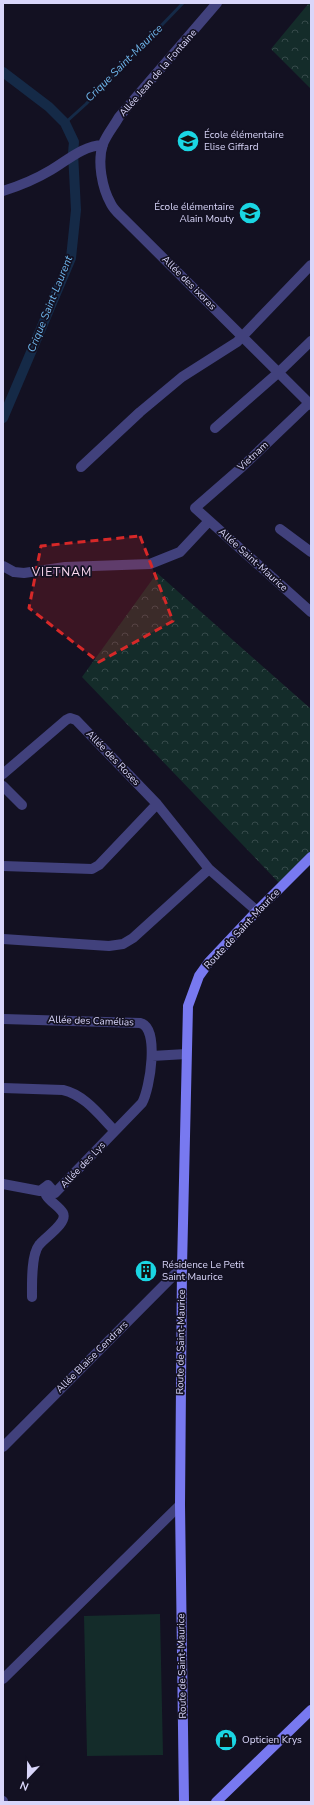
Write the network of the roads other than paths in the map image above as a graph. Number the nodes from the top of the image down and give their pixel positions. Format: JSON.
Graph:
{"nodes":[{"id":1,"x":217,"y":3,"type":"edge"},
{"id":2,"x":103,"y":145,"type":"junction"},
{"id":3,"x":3,"y":191,"type":"edge"},
{"id":4,"x":311,"y":265,"type":"edge"},
{"id":5,"x":243,"y":336,"type":"junction"},
{"id":6,"x":311,"y":341,"type":"edge"},
{"id":7,"x":279,"y":372,"type":"junction"},
{"id":8,"x":310,"y":404,"type":"edge"},
{"id":9,"x":215,"y":428,"type":"dead end"},
{"id":10,"x":81,"y":467,"type":"dead end"},
{"id":11,"x":195,"y":508,"type":"joint"},
{"id":12,"x":209,"y":521,"type":"junction"},
{"id":13,"x":280,"y":529,"type":"dead end"},
{"id":14,"x":311,"y":552,"type":"edge"},
{"id":15,"x":3,"y":566,"type":"edge"},
{"id":16,"x":311,"y":612,"type":"edge"},
{"id":17,"x":3,"y":774,"type":"edge"},
{"id":18,"x":3,"y":786,"type":"edge"},
{"id":19,"x":157,"y":804,"type":"junction"},
{"id":20,"x":22,"y":805,"type":"dead end"},
{"id":21,"x":311,"y":857,"type":"edge"},
{"id":22,"x":3,"y":866,"type":"edge"},
{"id":23,"x":209,"y":869,"type":"junction"},
{"id":24,"x":256,"y":911,"type":"junction"},
{"id":25,"x":3,"y":939,"type":"edge"},
{"id":26,"x":3,"y":1018,"type":"edge"},
{"id":27,"x":186,"y":1054,"type":"junction"},
{"id":28,"x":152,"y":1056,"type":"junction"},
{"id":29,"x":3,"y":1088,"type":"edge"},
{"id":30,"x":115,"y":1132,"type":"junction"},
{"id":31,"x":3,"y":1184,"type":"edge"},
{"id":32,"x":48,"y":1185,"type":"junction"},
{"id":33,"x":182,"y":1267,"type":"junction"},
{"id":34,"x":32,"y":1297,"type":"dead end"},
{"id":35,"x":3,"y":1447,"type":"edge"},
{"id":36,"x":180,"y":1506,"type":"junction"},
{"id":37,"x":3,"y":1680,"type":"edge"},
{"id":38,"x":311,"y":1710,"type":"edge"},
{"id":39,"x":184,"y":1802,"type":"edge"},
{"id":40,"x":216,"y":1802,"type":"edge"}],
"edges":[{"from":1,"to":2,"type":"street","name":"Allée Jean de la Fontaine"},
{"from":2,"to":3,"type":"street"},
{"from":2,"to":5,"type":"street","name":"Allée des ixoras"},
{"from":4,"to":5,"type":"street"},
{"from":5,"to":7,"type":"street","name":"Allée des ixoras"},
{"from":5,"to":10,"type":"street"},
{"from":6,"to":7,"type":"street"},
{"from":7,"to":8,"type":"street","name":"Allée des ixoras"},
{"from":7,"to":9,"type":"street"},
{"from":8,"to":11,"type":"street","name":"Vietnam"},
{"from":11,"to":12,"type":"street","name":"Allée Saint-Maurice"},
{"from":12,"to":15,"type":"street"},
{"from":12,"to":16,"type":"street","name":"Allée Saint-Maurice"},
{"from":13,"to":14,"type":"street"},
{"from":17,"to":19,"type":"street","name":"Allée des Roses"},
{"from":18,"to":20,"type":"street"},
{"from":19,"to":22,"type":"street"},
{"from":19,"to":23,"type":"street","name":"Allée des Roses"},
{"from":21,"to":24,"type":"street","name":"Route de Saint-Maurice"},
{"from":23,"to":24,"type":"street","name":"Allée des Roses"},
{"from":23,"to":25,"type":"street"},
{"from":24,"to":27,"type":"street","name":"Route de Saint-Maurice"},
{"from":26,"to":28,"type":"street","name":"Allée des Camélias"},
{"from":27,"to":28,"type":"street"},
{"from":27,"to":33,"type":"street","name":"Route de Saint-Maurice"},
{"from":28,"to":30,"type":"street","name":"Allée des Lys"},
{"from":29,"to":30,"type":"street"},
{"from":30,"to":32,"type":"street","name":"Allée des Lys"},
{"from":31,"to":32,"type":"street"},
{"from":32,"to":34,"type":"street","name":"Allée des Lys"},
{"from":33,"to":35,"type":"street","name":"Allée Blaise Cendrars"},
{"from":33,"to":36,"type":"street","name":"Route de Saint-Maurice"},
{"from":36,"to":37,"type":"street"},
{"from":36,"to":39,"type":"street","name":"Route de Saint-Maurice"},
{"from":38,"to":40,"type":"street"}]}
